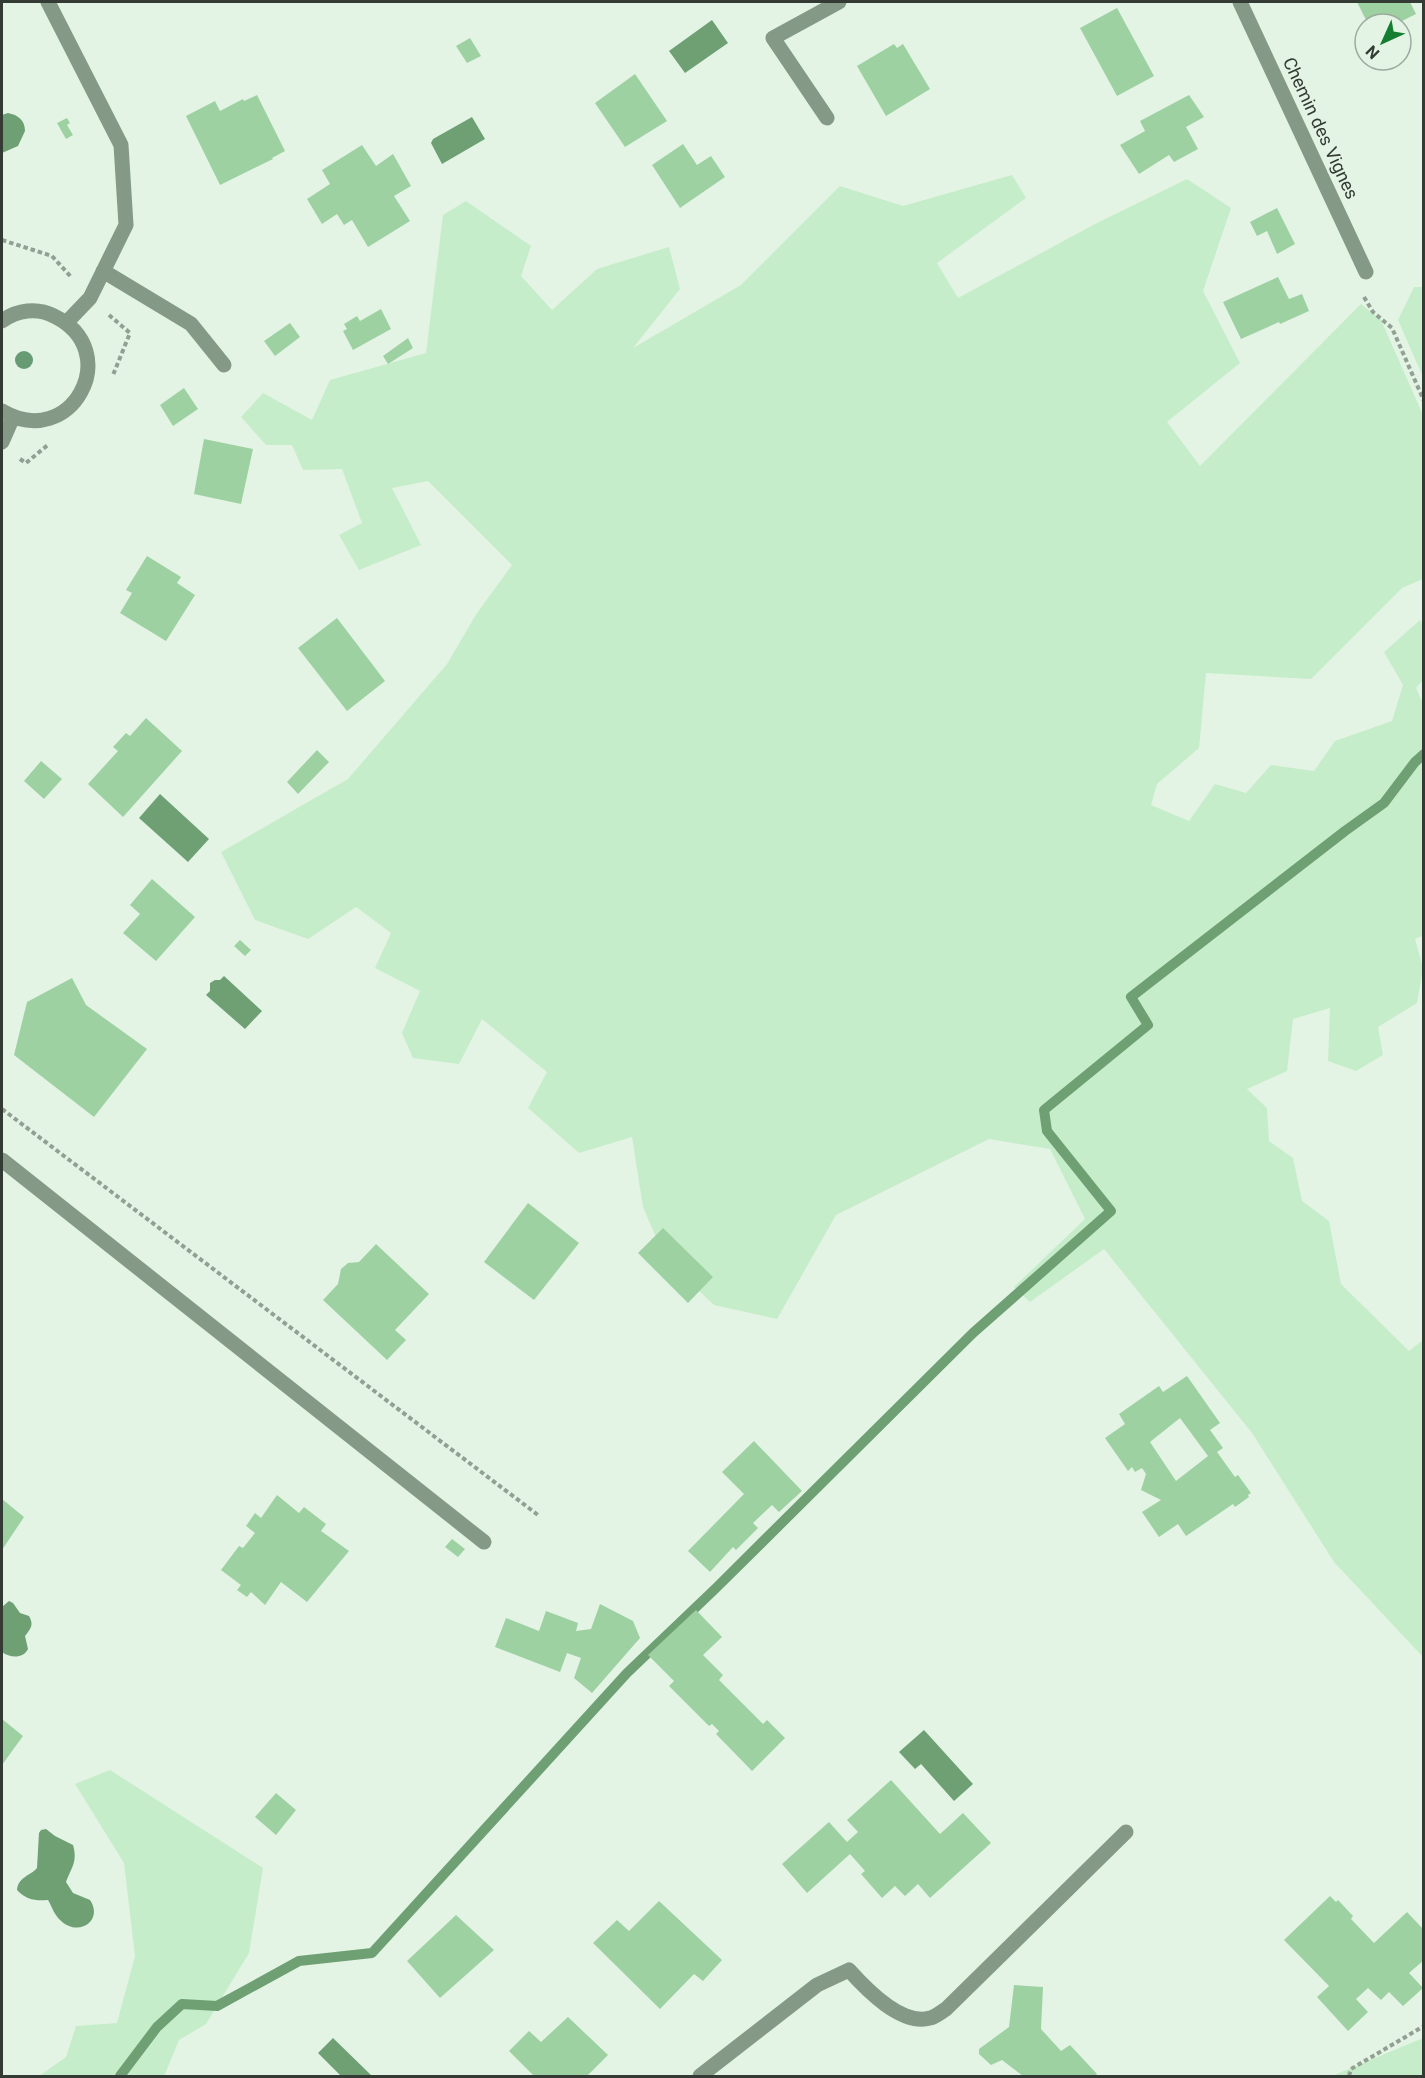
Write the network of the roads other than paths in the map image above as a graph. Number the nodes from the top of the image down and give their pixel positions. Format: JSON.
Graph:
{"nodes":[{"id":1,"x":48,"y":2,"type":"edge"},
{"id":2,"x":839,"y":2,"type":"edge"},
{"id":3,"x":1240,"y":2,"type":"edge"},
{"id":4,"x":827,"y":118,"type":"dead end"},
{"id":5,"x":103,"y":271,"type":"junction"},
{"id":6,"x":1366,"y":272,"type":"road end"},
{"id":7,"x":2,"y":321,"type":"edge"},
{"id":8,"x":67,"y":322,"type":"junction"},
{"id":9,"x":224,"y":365,"type":"dead end"},
{"id":10,"x":7,"y":414,"type":"edge"},
{"id":11,"x":2,"y":442,"type":"edge"},
{"id":12,"x":2,"y":1160,"type":"edge"},
{"id":13,"x":484,"y":1542,"type":"dead end"},
{"id":14,"x":1126,"y":1832,"type":"dead end"},
{"id":15,"x":700,"y":2076,"type":"edge"}],
"edges":[{"from":1,"to":5,"type":"street"},
{"from":2,"to":4,"type":"street"},
{"from":3,"to":6,"type":"street","name":"Chemin des Vignes"},
{"from":5,"to":8,"type":"street"},
{"from":5,"to":9,"type":"street"},
{"from":7,"to":8,"type":"street"},
{"from":8,"to":10,"type":"street"},
{"from":10,"to":11,"type":"street"},
{"from":12,"to":13,"type":"street"},
{"from":14,"to":15,"type":"street"}]}
